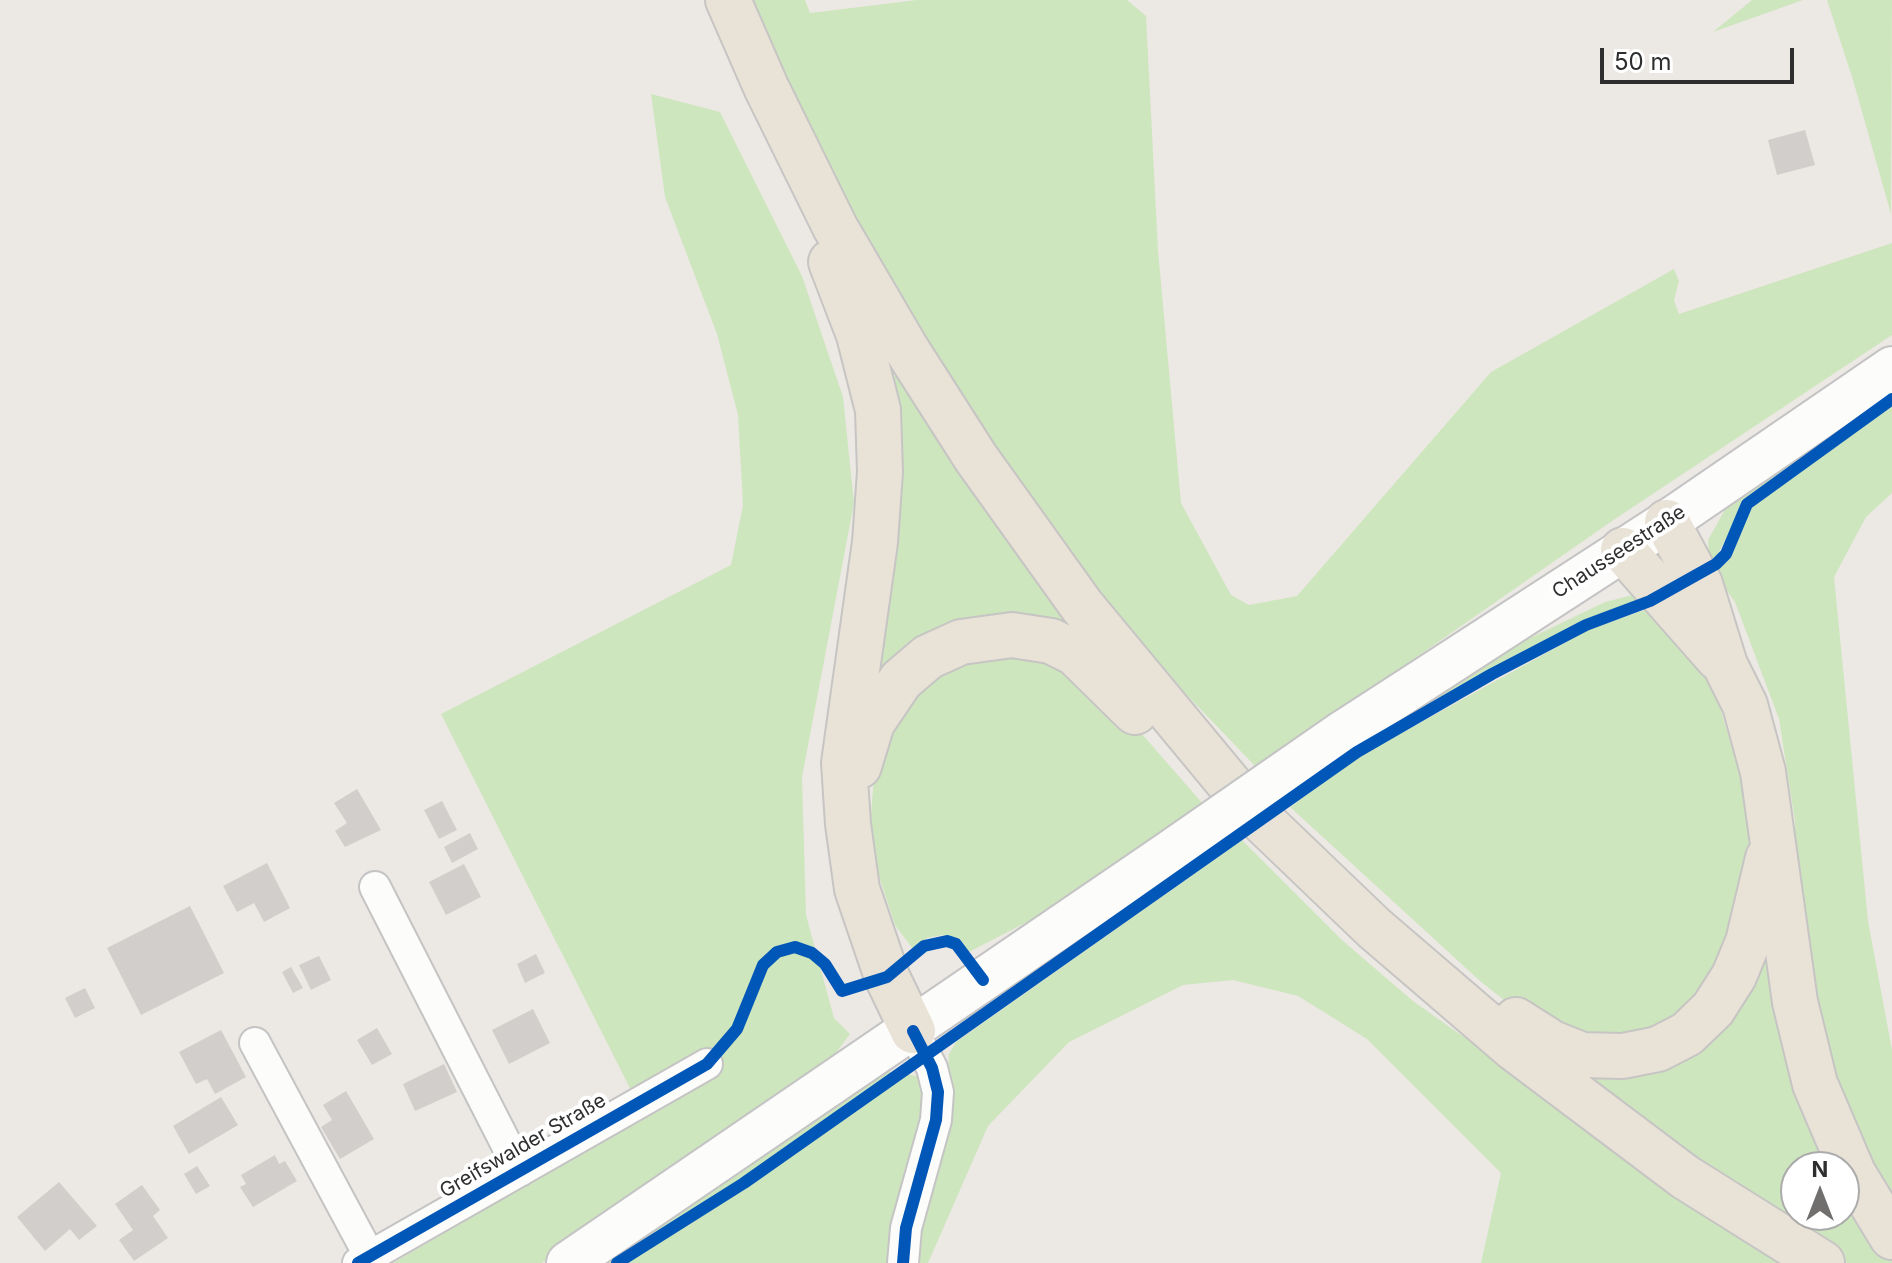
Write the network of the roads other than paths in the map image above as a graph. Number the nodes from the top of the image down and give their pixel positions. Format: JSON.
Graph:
{"nodes":[{"id":1,"x":728,"y":0,"type":"edge"},
{"id":2,"x":766,"y":87,"type":"junction"},
{"id":3,"x":1892,"y":368,"type":"edge"},
{"id":4,"x":1667,"y":522,"type":"junction"},
{"id":5,"x":1623,"y":550,"type":"junction"},
{"id":6,"x":1725,"y":665,"type":"junction"},
{"id":7,"x":1230,"y":785,"type":"junction"},
{"id":8,"x":848,"y":824,"type":"junction"},
{"id":9,"x":1773,"y":836,"type":"junction"},
{"id":10,"x":375,"y":887,"type":"dead end"},
{"id":11,"x":1374,"y":928,"type":"junction"},
{"id":12,"x":913,"y":1031,"type":"junction"},
{"id":13,"x":255,"y":1043,"type":"dead end"},
{"id":14,"x":707,"y":1064,"type":"dead end"},
{"id":15,"x":520,"y":1171,"type":"junction"},
{"id":16,"x":1892,"y":1237,"type":"edge"},
{"id":17,"x":364,"y":1260,"type":"edge"},
{"id":18,"x":568,"y":1263,"type":"edge"},
{"id":19,"x":903,"y":1263,"type":"edge"},
{"id":20,"x":1822,"y":1263,"type":"edge"}],
"edges":[{"from":1,"to":2,"type":"highway"},
{"from":2,"to":7,"type":"highway"},
{"from":2,"to":8,"type":"highway"},
{"from":3,"to":4,"type":"main road","name":"Chausseestraße"},
{"from":4,"to":5,"type":"main road","name":"Chausseestraße"},
{"from":4,"to":6,"type":"highway"},
{"from":5,"to":6,"type":"highway"},
{"from":5,"to":12,"type":"main road","name":"Chausseestraße","bridge":true},
{"from":6,"to":9,"type":"highway"},
{"from":7,"to":8,"type":"highway"},
{"from":7,"to":11,"type":"highway"},
{"from":8,"to":12,"type":"highway"},
{"from":9,"to":11,"type":"highway"},
{"from":9,"to":16,"type":"highway"},
{"from":10,"to":15,"type":"street","name":"Greifswalder Straße"},
{"from":11,"to":20,"type":"highway"},
{"from":12,"to":18,"type":"main road","name":"Chausseestraße"},
{"from":12,"to":19,"type":"street"},
{"from":13,"to":17,"type":"street","name":"Greifswalder Straße"},
{"from":14,"to":15,"type":"street","name":"Greifswalder Straße"},
{"from":15,"to":17,"type":"street","name":"Greifswalder Straße"}]}
